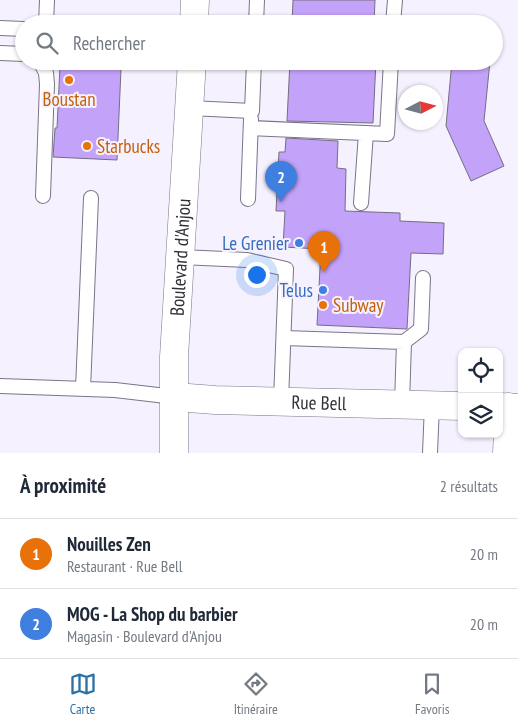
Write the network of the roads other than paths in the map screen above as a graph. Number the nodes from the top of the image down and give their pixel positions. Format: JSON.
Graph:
{"nodes":[{"id":1,"x":47,"y":0,"type":"edge"},
{"id":2,"x":196,"y":0,"type":"edge"},
{"id":3,"x":257,"y":0,"type":"edge"},
{"id":4,"x":395,"y":0,"type":"edge"},
{"id":5,"x":46,"y":15,"type":"edge"},
{"id":6,"x":195,"y":15,"type":"edge"},
{"id":7,"x":256,"y":15,"type":"edge"},
{"id":8,"x":394,"y":15,"type":"edge"},
{"id":9,"x":0,"y":28,"type":"edge"},
{"id":10,"x":15,"y":29,"type":"edge"},
{"id":11,"x":0,"y":53,"type":"edge"},
{"id":12,"x":15,"y":54,"type":"edge"},
{"id":13,"x":44,"y":70,"type":"edge"},
{"id":14,"x":192,"y":70,"type":"edge"},
{"id":15,"x":254,"y":70,"type":"edge"},
{"id":16,"x":391,"y":70,"type":"edge"},
{"id":17,"x":190,"y":108,"type":"junction"},
{"id":18,"x":252,"y":111,"type":"junction"},
{"id":19,"x":251,"y":128,"type":"junction"},
{"id":20,"x":366,"y":133,"type":"junction"},
{"id":21,"x":42,"y":196,"type":"dead end"},
{"id":22,"x":92,"y":198,"type":"dead end"},
{"id":23,"x":248,"y":198,"type":"dead end"},
{"id":24,"x":361,"y":203,"type":"dead end"},
{"id":25,"x":181,"y":257,"type":"junction"},
{"id":26,"x":423,"y":278,"type":"dead end"},
{"id":27,"x":284,"y":338,"type":"junction"},
{"id":28,"x":404,"y":342,"type":"junction"},
{"id":29,"x":0,"y":386,"type":"edge"},
{"id":30,"x":83,"y":389,"type":"junction"},
{"id":31,"x":175,"y":397,"type":"junction"},
{"id":32,"x":281,"y":402,"type":"junction"},
{"id":33,"x":402,"y":404,"type":"junction"},
{"id":34,"x":432,"y":405,"type":"junction"},
{"id":35,"x":458,"y":406,"type":"edge"},
{"id":36,"x":509,"y":407,"type":"edge"},
{"id":37,"x":174,"y":453,"type":"edge"},
{"id":38,"x":430,"y":453,"type":"edge"},
{"id":39,"x":506,"y":453,"type":"edge"}],
"edges":[{"from":1,"to":5,"type":"lane"},
{"from":2,"to":6,"type":"street"},
{"from":3,"to":7,"type":"lane"},
{"from":4,"to":8,"type":"lane"},
{"from":9,"to":10,"type":"lane"},
{"from":11,"to":12,"type":"lane"},
{"from":13,"to":21,"type":"lane"},
{"from":14,"to":17,"type":"street","name":"Boulevard d'Anjou"},
{"from":15,"to":18,"type":"lane"},
{"from":16,"to":20,"type":"lane"},
{"from":17,"to":18,"type":"lane"},
{"from":17,"to":25,"type":"street","name":"Boulevard d'Anjou"},
{"from":18,"to":19,"type":"lane"},
{"from":19,"to":20,"type":"lane"},
{"from":19,"to":23,"type":"lane"},
{"from":20,"to":24,"type":"lane"},
{"from":22,"to":30,"type":"lane"},
{"from":25,"to":27,"type":"lane"},
{"from":25,"to":31,"type":"street","name":"Boulevard d'Anjou"},
{"from":26,"to":28,"type":"lane"},
{"from":27,"to":28,"type":"lane"},
{"from":27,"to":32,"type":"lane"},
{"from":28,"to":33,"type":"lane"},
{"from":29,"to":30,"type":"lane"},
{"from":30,"to":31,"type":"lane"},
{"from":31,"to":32,"type":"street","name":"Rue Bell"},
{"from":31,"to":37,"type":"street","name":"Boulevard d'Anjou"},
{"from":32,"to":33,"type":"street","name":"Rue Bell"},
{"from":33,"to":34,"type":"street","name":"Rue Bell"},
{"from":34,"to":35,"type":"street","name":"Rue Bell"},
{"from":34,"to":38,"type":"lane"},
{"from":36,"to":39,"type":"street"}]}
